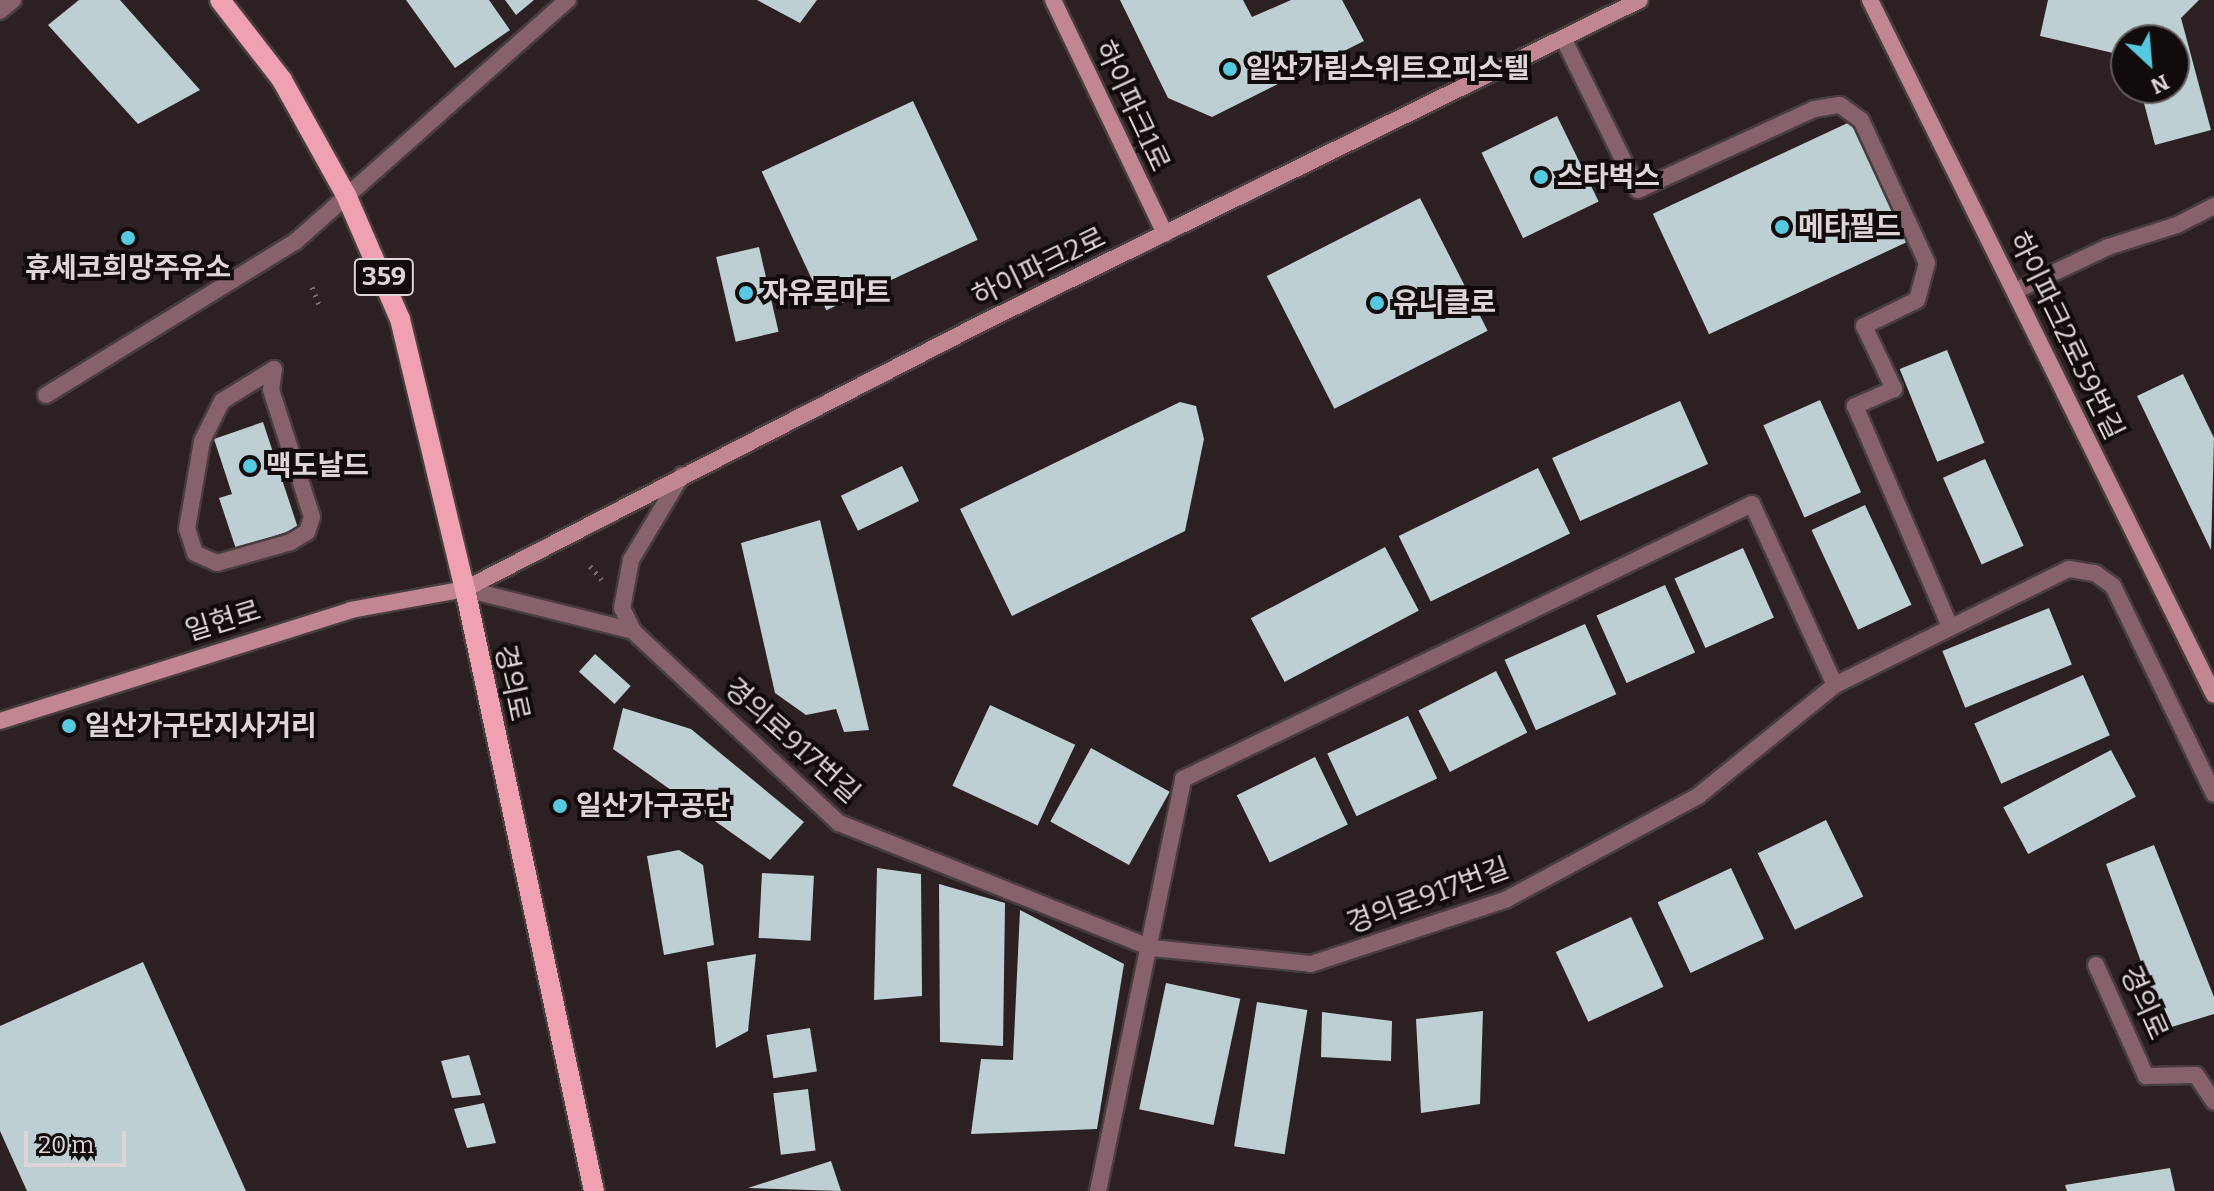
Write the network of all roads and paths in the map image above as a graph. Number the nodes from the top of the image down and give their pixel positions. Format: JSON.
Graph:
{"nodes":[{"id":1,"x":13,"y":0,"type":"edge"},
{"id":2,"x":220,"y":0,"type":"edge"},
{"id":3,"x":568,"y":0,"type":"edge"},
{"id":4,"x":1053,"y":0,"type":"edge"},
{"id":5,"x":1640,"y":0,"type":"edge"},
{"id":6,"x":1870,"y":0,"type":"edge"},
{"id":7,"x":0,"y":11,"type":"edge"},
{"id":8,"x":1563,"y":38,"type":"junction"},
{"id":9,"x":346,"y":195,"type":"junction"},
{"id":10,"x":2214,"y":206,"type":"edge"},
{"id":11,"x":1165,"y":234,"type":"junction"},
{"id":12,"x":312,"y":287,"type":"dead end"},
{"id":13,"x":2015,"y":291,"type":"junction"},
{"id":14,"x":320,"y":307,"type":"dead end"},
{"id":15,"x":274,"y":369,"type":"joint"},
{"id":16,"x":46,"y":395,"type":"dead end"},
{"id":17,"x":682,"y":475,"type":"junction"},
{"id":18,"x":590,"y":566,"type":"dead end"},
{"id":19,"x":605,"y":583,"type":"dead end"},
{"id":20,"x":465,"y":589,"type":"junction"},
{"id":21,"x":1950,"y":627,"type":"junction"},
{"id":22,"x":633,"y":631,"type":"junction"},
{"id":23,"x":1835,"y":685,"type":"junction"},
{"id":24,"x":2214,"y":695,"type":"edge"},
{"id":25,"x":0,"y":721,"type":"edge"},
{"id":26,"x":2214,"y":794,"type":"edge"},
{"id":27,"x":1152,"y":948,"type":"junction"},
{"id":28,"x":2096,"y":965,"type":"dead end"},
{"id":29,"x":2214,"y":1102,"type":"edge"},
{"id":30,"x":594,"y":1191,"type":"edge"},
{"id":31,"x":1098,"y":1191,"type":"edge"}],
"edges":[{"from":1,"to":7,"type":"street"},
{"from":2,"to":9,"type":"main road","name":"경의로","number":"359"},
{"from":3,"to":9,"type":"street"},
{"from":4,"to":11,"type":"street","name":"하이파크1로"},
{"from":5,"to":8,"type":"street","name":"하이파크2로"},
{"from":6,"to":13,"type":"street","name":"하이파크2로59번길"},
{"from":8,"to":11,"type":"street","name":"하이파크2로"},
{"from":8,"to":21,"type":"street"},
{"from":9,"to":16,"type":"street"},
{"from":9,"to":20,"type":"main road","name":"경의로","number":"359"},
{"from":10,"to":13,"type":"street"},
{"from":11,"to":17,"type":"street","name":"하이파크2로"},
{"from":12,"to":14,"type":"path"},
{"from":13,"to":24,"type":"street","name":"하이파크2로59번길"},
{"from":15,"to":15,"type":"street"},
{"from":17,"to":20,"type":"street","name":"하이파크2로"},
{"from":17,"to":22,"type":"street"},
{"from":18,"to":19,"type":"path"},
{"from":20,"to":22,"type":"street"},
{"from":20,"to":25,"type":"street","name":"일현로"},
{"from":20,"to":30,"type":"main road","name":"경의로","number":"359"},
{"from":21,"to":23,"type":"street","name":"경의로917번길"},
{"from":21,"to":26,"type":"street","name":"경의로917번길"},
{"from":22,"to":27,"type":"street","name":"경의로917번길"},
{"from":23,"to":27,"type":"street","name":"경의로917번길"},
{"from":23,"to":27,"type":"street"},
{"from":27,"to":31,"type":"street"},
{"from":28,"to":29,"type":"street","name":"경의로"}]}
